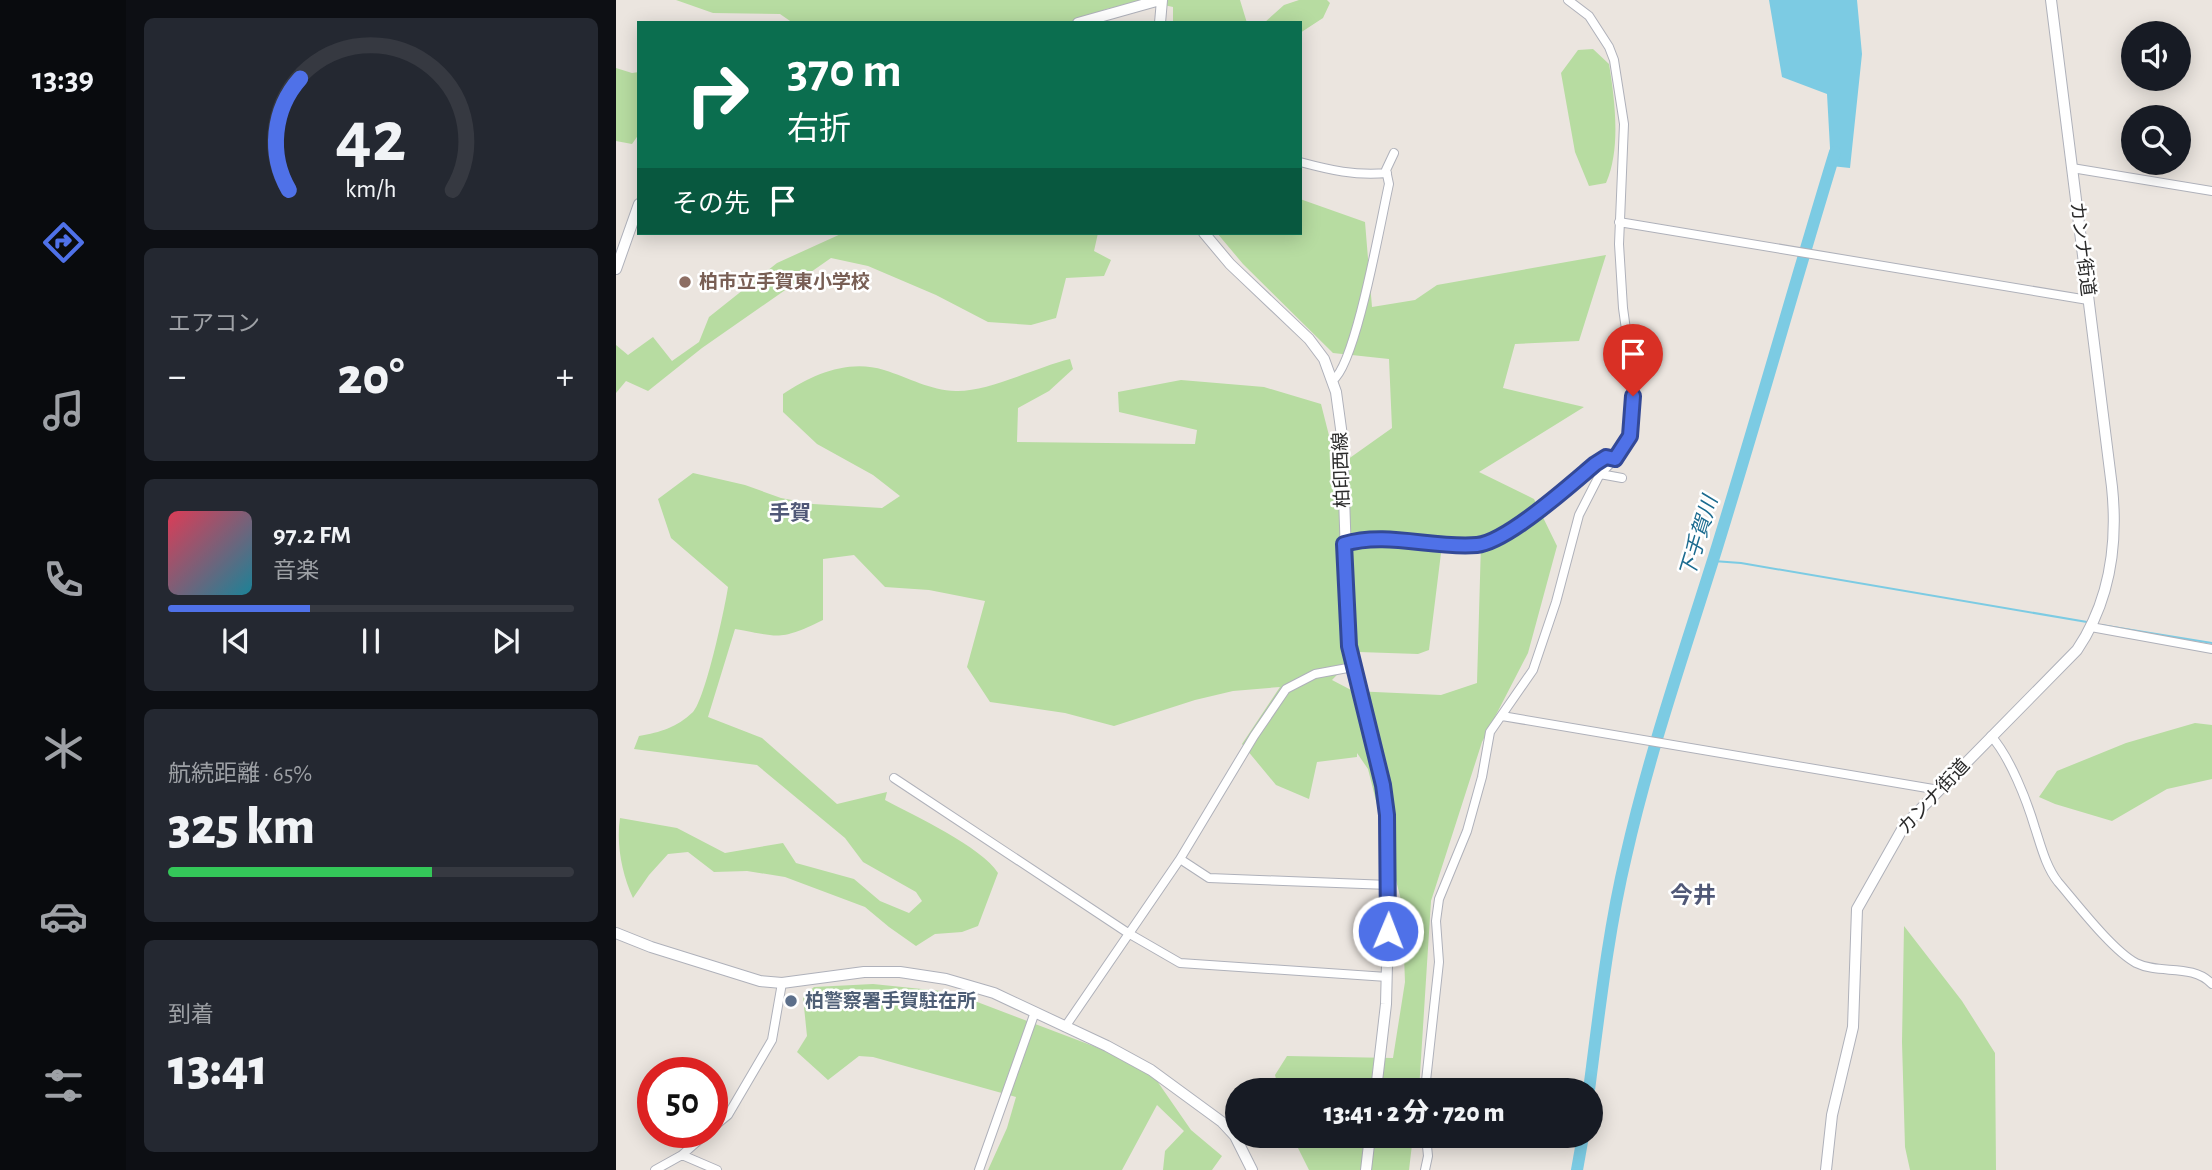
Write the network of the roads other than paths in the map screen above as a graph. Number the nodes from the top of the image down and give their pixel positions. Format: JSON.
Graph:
{"nodes":[{"id":1,"x":1161,"y":0,"type":"edge"},
{"id":2,"x":1569,"y":0,"type":"edge"},
{"id":3,"x":2051,"y":0,"type":"edge"},
{"id":4,"x":1085,"y":21,"type":"edge"},
{"id":5,"x":1160,"y":21,"type":"edge"},
{"id":6,"x":1394,"y":152,"type":"dead end"},
{"id":7,"x":1302,"y":163,"type":"edge"},
{"id":8,"x":2072,"y":168,"type":"junction"},
{"id":9,"x":1387,"y":173,"type":"junction"},
{"id":10,"x":2212,"y":191,"type":"edge"},
{"id":11,"x":637,"y":210,"type":"edge"},
{"id":12,"x":1619,"y":222,"type":"junction"},
{"id":13,"x":1206,"y":235,"type":"edge"},
{"id":14,"x":616,"y":269,"type":"edge"},
{"id":15,"x":2088,"y":300,"type":"junction"},
{"id":16,"x":1333,"y":380,"type":"junction"},
{"id":17,"x":1615,"y":459,"type":"junction"},
{"id":18,"x":1600,"y":474,"type":"junction"},
{"id":19,"x":1622,"y":478,"type":"dead end"},
{"id":20,"x":1344,"y":544,"type":"junction"},
{"id":21,"x":2092,"y":625,"type":"junction"},
{"id":22,"x":2212,"y":649,"type":"edge"},
{"id":23,"x":1353,"y":667,"type":"junction"},
{"id":24,"x":1502,"y":716,"type":"junction"},
{"id":25,"x":1991,"y":736,"type":"junction"},
{"id":26,"x":894,"y":778,"type":"dead end"},
{"id":27,"x":1939,"y":790,"type":"junction"},
{"id":28,"x":1180,"y":859,"type":"junction"},
{"id":29,"x":1389,"y":885,"type":"junction"},
{"id":30,"x":616,"y":933,"type":"edge"},
{"id":31,"x":1128,"y":933,"type":"junction"},
{"id":32,"x":1387,"y":976,"type":"junction"},
{"id":33,"x":782,"y":983,"type":"junction"},
{"id":34,"x":2212,"y":984,"type":"edge"},
{"id":35,"x":1035,"y":1012,"type":"junction"},
{"id":36,"x":1065,"y":1027,"type":"junction"},
{"id":37,"x":1377,"y":1078,"type":"edge"},
{"id":38,"x":1427,"y":1078,"type":"edge"},
{"id":39,"x":728,"y":1115,"type":"edge"},
{"id":40,"x":690,"y":1148,"type":"edge"},
{"id":41,"x":1369,"y":1148,"type":"edge"},
{"id":42,"x":1427,"y":1148,"type":"edge"},
{"id":43,"x":682,"y":1155,"type":"junction"},
{"id":44,"x":707,"y":1168,"type":"edge"},
{"id":45,"x":655,"y":1170,"type":"edge"},
{"id":46,"x":717,"y":1170,"type":"edge"},
{"id":47,"x":979,"y":1170,"type":"edge"},
{"id":48,"x":1252,"y":1170,"type":"edge"},
{"id":49,"x":1366,"y":1170,"type":"edge"},
{"id":50,"x":1425,"y":1170,"type":"edge"},
{"id":51,"x":1826,"y":1170,"type":"edge"}],
"edges":[{"from":1,"to":4,"type":"street"},
{"from":1,"to":5,"type":"street"},
{"from":2,"to":12,"type":"street"},
{"from":3,"to":8,"type":"street","name":"カンナ街道"},
{"from":6,"to":9,"type":"street"},
{"from":7,"to":9,"type":"street"},
{"from":8,"to":10,"type":"street"},
{"from":8,"to":15,"type":"street","name":"カンナ街道"},
{"from":9,"to":16,"type":"street"},
{"from":11,"to":14,"type":"street"},
{"from":12,"to":15,"type":"street"},
{"from":12,"to":17,"type":"street"},
{"from":13,"to":16,"type":"street","name":"柏印西線"},
{"from":15,"to":21,"type":"street","name":"カンナ街道"},
{"from":16,"to":20,"type":"street","name":"柏印西線"},
{"from":17,"to":18,"type":"street"},
{"from":17,"to":20,"type":"street"},
{"from":18,"to":19,"type":"street"},
{"from":18,"to":24,"type":"street"},
{"from":20,"to":23,"type":"street","name":"柏印西線"},
{"from":21,"to":22,"type":"street"},
{"from":21,"to":25,"type":"street","name":"カンナ街道"},
{"from":23,"to":28,"type":"street"},
{"from":23,"to":29,"type":"street","name":"柏印西線"},
{"from":24,"to":27,"type":"street"},
{"from":24,"to":38,"type":"street"},
{"from":25,"to":27,"type":"street","name":"カンナ街道"},
{"from":25,"to":34,"type":"street"},
{"from":26,"to":31,"type":"street"},
{"from":27,"to":51,"type":"street","name":"カンナ街道"},
{"from":28,"to":29,"type":"street"},
{"from":28,"to":31,"type":"street"},
{"from":29,"to":32,"type":"street","name":"柏印西線"},
{"from":30,"to":33,"type":"street"},
{"from":31,"to":32,"type":"street"},
{"from":31,"to":36,"type":"street"},
{"from":32,"to":37,"type":"street","name":"柏印西線"},
{"from":33,"to":35,"type":"street"},
{"from":33,"to":39,"type":"street"},
{"from":35,"to":36,"type":"street"},
{"from":35,"to":47,"type":"street"},
{"from":36,"to":48,"type":"street"},
{"from":40,"to":43,"type":"street"},
{"from":41,"to":49,"type":"street"},
{"from":42,"to":50,"type":"street"},
{"from":43,"to":44,"type":"street"},
{"from":43,"to":45,"type":"street"},
{"from":44,"to":46,"type":"street"}]}
